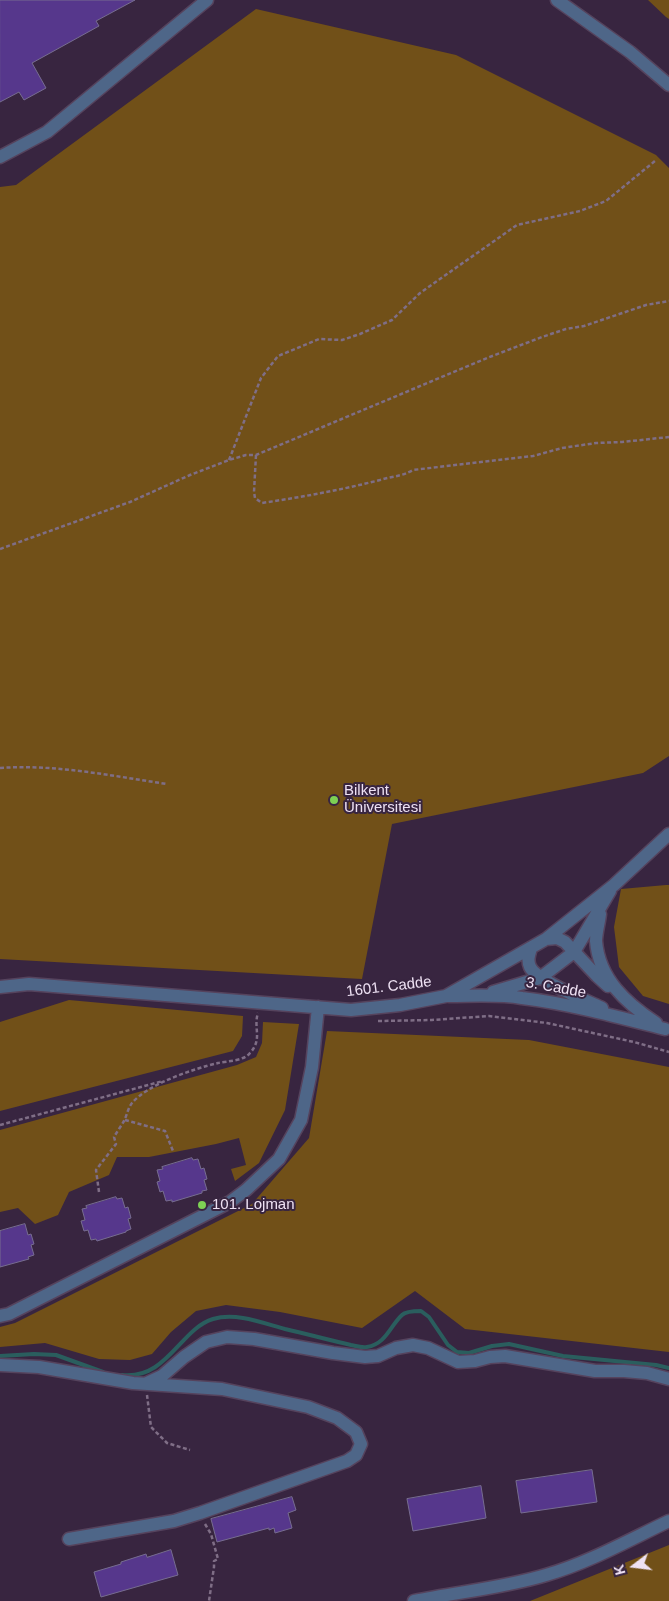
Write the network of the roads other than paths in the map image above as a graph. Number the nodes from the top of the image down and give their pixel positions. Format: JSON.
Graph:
{"nodes":[{"id":1,"x":207,"y":0,"type":"edge"},
{"id":2,"x":557,"y":0,"type":"edge"},
{"id":3,"x":669,"y":85,"type":"edge"},
{"id":4,"x":0,"y":157,"type":"edge"},
{"id":5,"x":669,"y":834,"type":"edge"},
{"id":6,"x":614,"y":885,"type":"junction"},
{"id":7,"x":602,"y":905,"type":"junction"},
{"id":8,"x":546,"y":939,"type":"junction"},
{"id":9,"x":531,"y":948,"type":"junction"},
{"id":10,"x":574,"y":952,"type":"junction"},
{"id":11,"x":540,"y":978,"type":"junction"},
{"id":12,"x":0,"y":987,"type":"edge"},
{"id":13,"x":446,"y":996,"type":"junction"},
{"id":14,"x":484,"y":996,"type":"junction"},
{"id":15,"x":625,"y":1001,"type":"junction"},
{"id":16,"x":318,"y":1007,"type":"junction"},
{"id":17,"x":622,"y":1018,"type":"junction"},
{"id":18,"x":667,"y":1030,"type":"edge"},
{"id":19,"x":0,"y":1316,"type":"edge"},
{"id":20,"x":0,"y":1364,"type":"edge"},
{"id":21,"x":669,"y":1380,"type":"edge"},
{"id":22,"x":145,"y":1384,"type":"junction"},
{"id":23,"x":669,"y":1521,"type":"edge"},
{"id":24,"x":69,"y":1539,"type":"dead end"},
{"id":25,"x":414,"y":1601,"type":"edge"}],
"edges":[{"from":1,"to":4,"type":"street"},
{"from":2,"to":3,"type":"street"},
{"from":5,"to":6,"type":"street","name":"1601. Cadde"},
{"from":6,"to":7,"type":"street","name":"3. Cadde"},
{"from":6,"to":8,"type":"street","name":"1601. Cadde"},
{"from":7,"to":10,"type":"street","name":"3. Cadde"},
{"from":7,"to":15,"type":"street"},
{"from":8,"to":9,"type":"street","name":"1601. Cadde"},
{"from":8,"to":10,"type":"street","name":"3. Cadde"},
{"from":9,"to":11,"type":"street","name":"3. Cadde"},
{"from":9,"to":13,"type":"street","name":"1601. Cadde"},
{"from":10,"to":11,"type":"street","name":"3. Cadde"},
{"from":10,"to":15,"type":"street","name":"3. Cadde"},
{"from":11,"to":14,"type":"street","name":"3. Cadde"},
{"from":11,"to":17,"type":"street","name":"3. Cadde"},
{"from":12,"to":16,"type":"street","name":"1601. Cadde"},
{"from":13,"to":14,"type":"street","name":"3. Cadde"},
{"from":13,"to":16,"type":"street","name":"1601. Cadde"},
{"from":14,"to":17,"type":"street","name":"3. Cadde"},
{"from":15,"to":18,"type":"street"},
{"from":16,"to":19,"type":"street"},
{"from":17,"to":18,"type":"street","name":"3. Cadde"},
{"from":20,"to":22,"type":"street"},
{"from":21,"to":22,"type":"street"},
{"from":22,"to":24,"type":"street"},
{"from":23,"to":25,"type":"street"}]}
